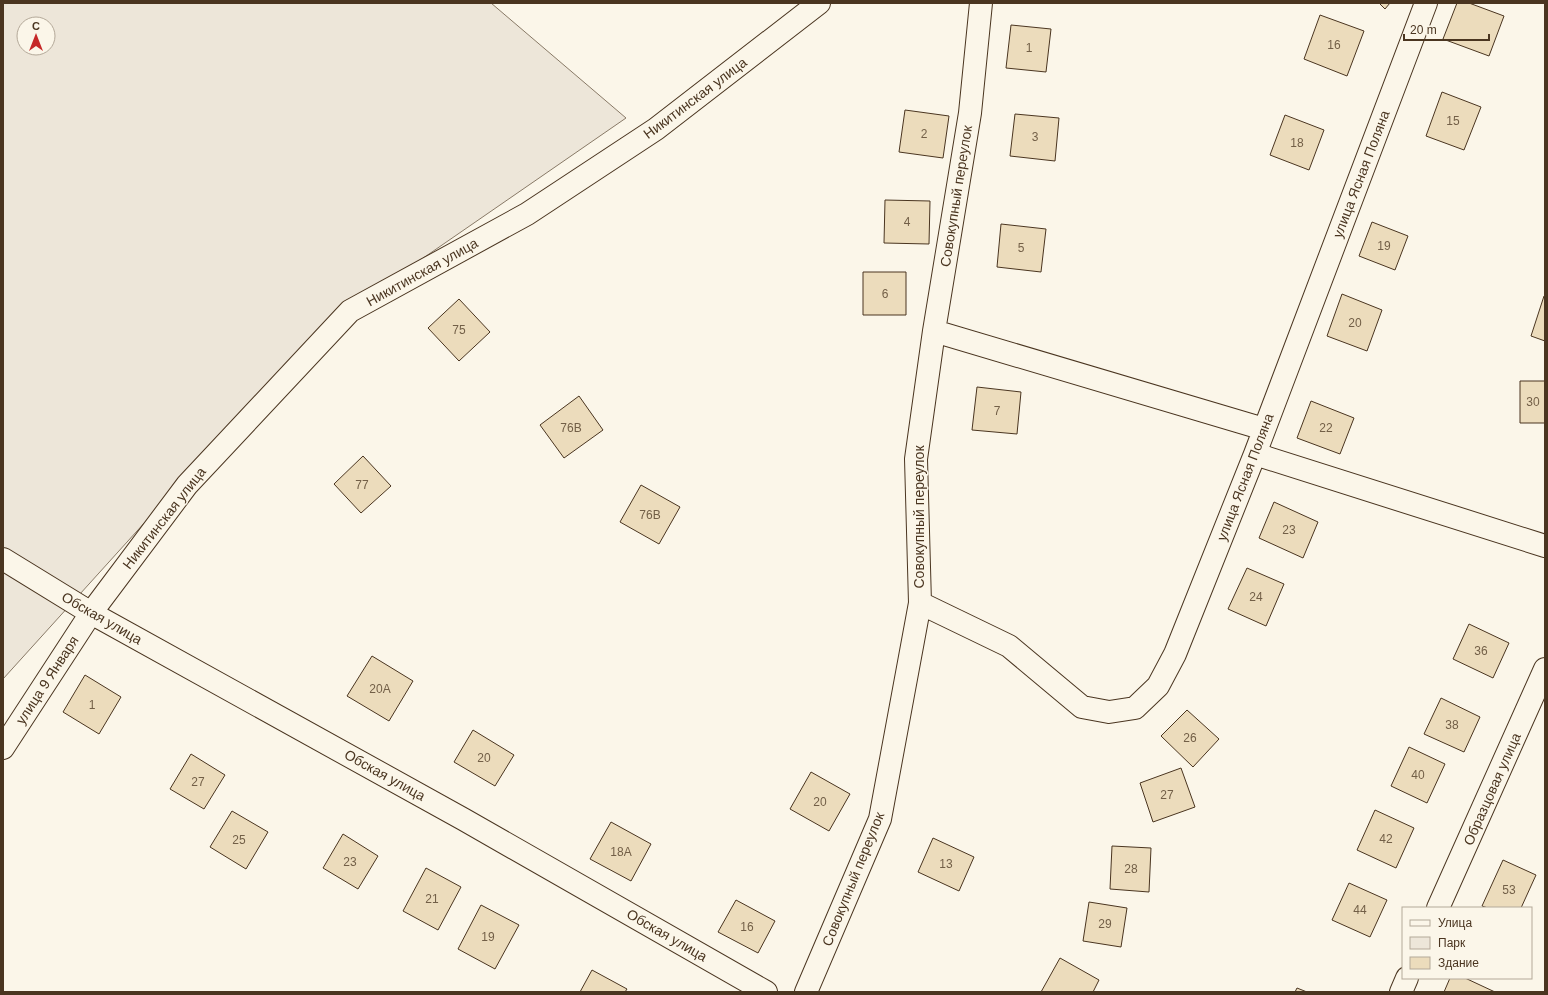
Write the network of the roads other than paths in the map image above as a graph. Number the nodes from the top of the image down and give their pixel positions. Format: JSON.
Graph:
{"nodes":[{"id":1,"x":819,"y":3,"type":"edge"},
{"id":2,"x":981,"y":3,"type":"edge"},
{"id":3,"x":1426,"y":3,"type":"edge"},
{"id":4,"x":934,"y":331,"type":"junction"},
{"id":5,"x":1264,"y":429,"type":"junction"},
{"id":6,"x":1255,"y":454,"type":"junction"},
{"id":7,"x":1545,"y":546,"type":"edge"},
{"id":8,"x":3,"y":559,"type":"edge"},
{"id":9,"x":920,"y":603,"type":"junction"},
{"id":10,"x":91,"y":613,"type":"junction"},
{"id":11,"x":1545,"y":669,"type":"edge"},
{"id":12,"x":3,"y":748,"type":"edge"},
{"id":13,"x":1438,"y":907,"type":"edge"},
{"id":14,"x":1407,"y":979,"type":"edge"},
{"id":15,"x":766,"y":992,"type":"edge"},
{"id":16,"x":806,"y":992,"type":"edge"},
{"id":17,"x":1401,"y":992,"type":"edge"}],
"edges":[{"from":1,"to":10,"type":"street","name":"Никитинская улица"},
{"from":2,"to":4,"type":"street","name":"Совокупный переулок"},
{"from":3,"to":5,"type":"street","name":"улица Ясная Поляна"},
{"from":4,"to":5,"type":"street"},
{"from":4,"to":9,"type":"street","name":"Совокупный переулок"},
{"from":5,"to":6,"type":"street","name":"улица Ясная Поляна"},
{"from":6,"to":7,"type":"street"},
{"from":6,"to":9,"type":"street","name":"улица Ясная Поляна"},
{"from":8,"to":10,"type":"street","name":"Обская улица"},
{"from":9,"to":16,"type":"street","name":"Совокупный переулок"},
{"from":10,"to":12,"type":"street","name":"улица 9 Января"},
{"from":10,"to":15,"type":"street","name":"Обская улица"},
{"from":11,"to":13,"type":"street","name":"Образцовая улица"},
{"from":14,"to":17,"type":"street"}]}
